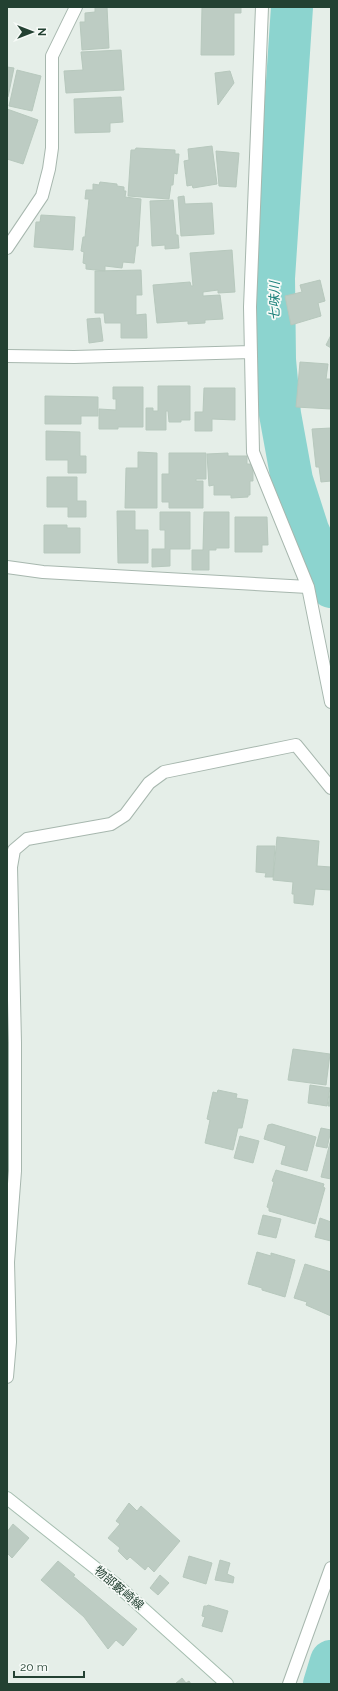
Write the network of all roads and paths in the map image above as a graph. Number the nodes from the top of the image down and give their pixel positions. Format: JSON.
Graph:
{"nodes":[{"id":1,"x":76,"y":7,"type":"edge"},
{"id":2,"x":262,"y":7,"type":"edge"},
{"id":3,"x":7,"y":248,"type":"edge"},
{"id":4,"x":251,"y":352,"type":"junction"},
{"id":5,"x":7,"y":356,"type":"edge"},
{"id":6,"x":7,"y":567,"type":"edge"},
{"id":7,"x":308,"y":587,"type":"junction"},
{"id":8,"x":331,"y":702,"type":"edge"},
{"id":9,"x":331,"y":788,"type":"edge"},
{"id":10,"x":7,"y":1377,"type":"edge"},
{"id":11,"x":7,"y":1498,"type":"edge"},
{"id":12,"x":331,"y":1568,"type":"edge"},
{"id":13,"x":227,"y":1684,"type":"edge"},
{"id":14,"x":289,"y":1684,"type":"edge"}],
"edges":[{"from":1,"to":3,"type":"street"},
{"from":2,"to":4,"type":"street"},
{"from":4,"to":5,"type":"street"},
{"from":4,"to":7,"type":"street"},
{"from":6,"to":7,"type":"street"},
{"from":7,"to":8,"type":"street"},
{"from":9,"to":10,"type":"street"},
{"from":11,"to":13,"type":"street","name":"物部藪崎線"},
{"from":12,"to":14,"type":"street"}]}
